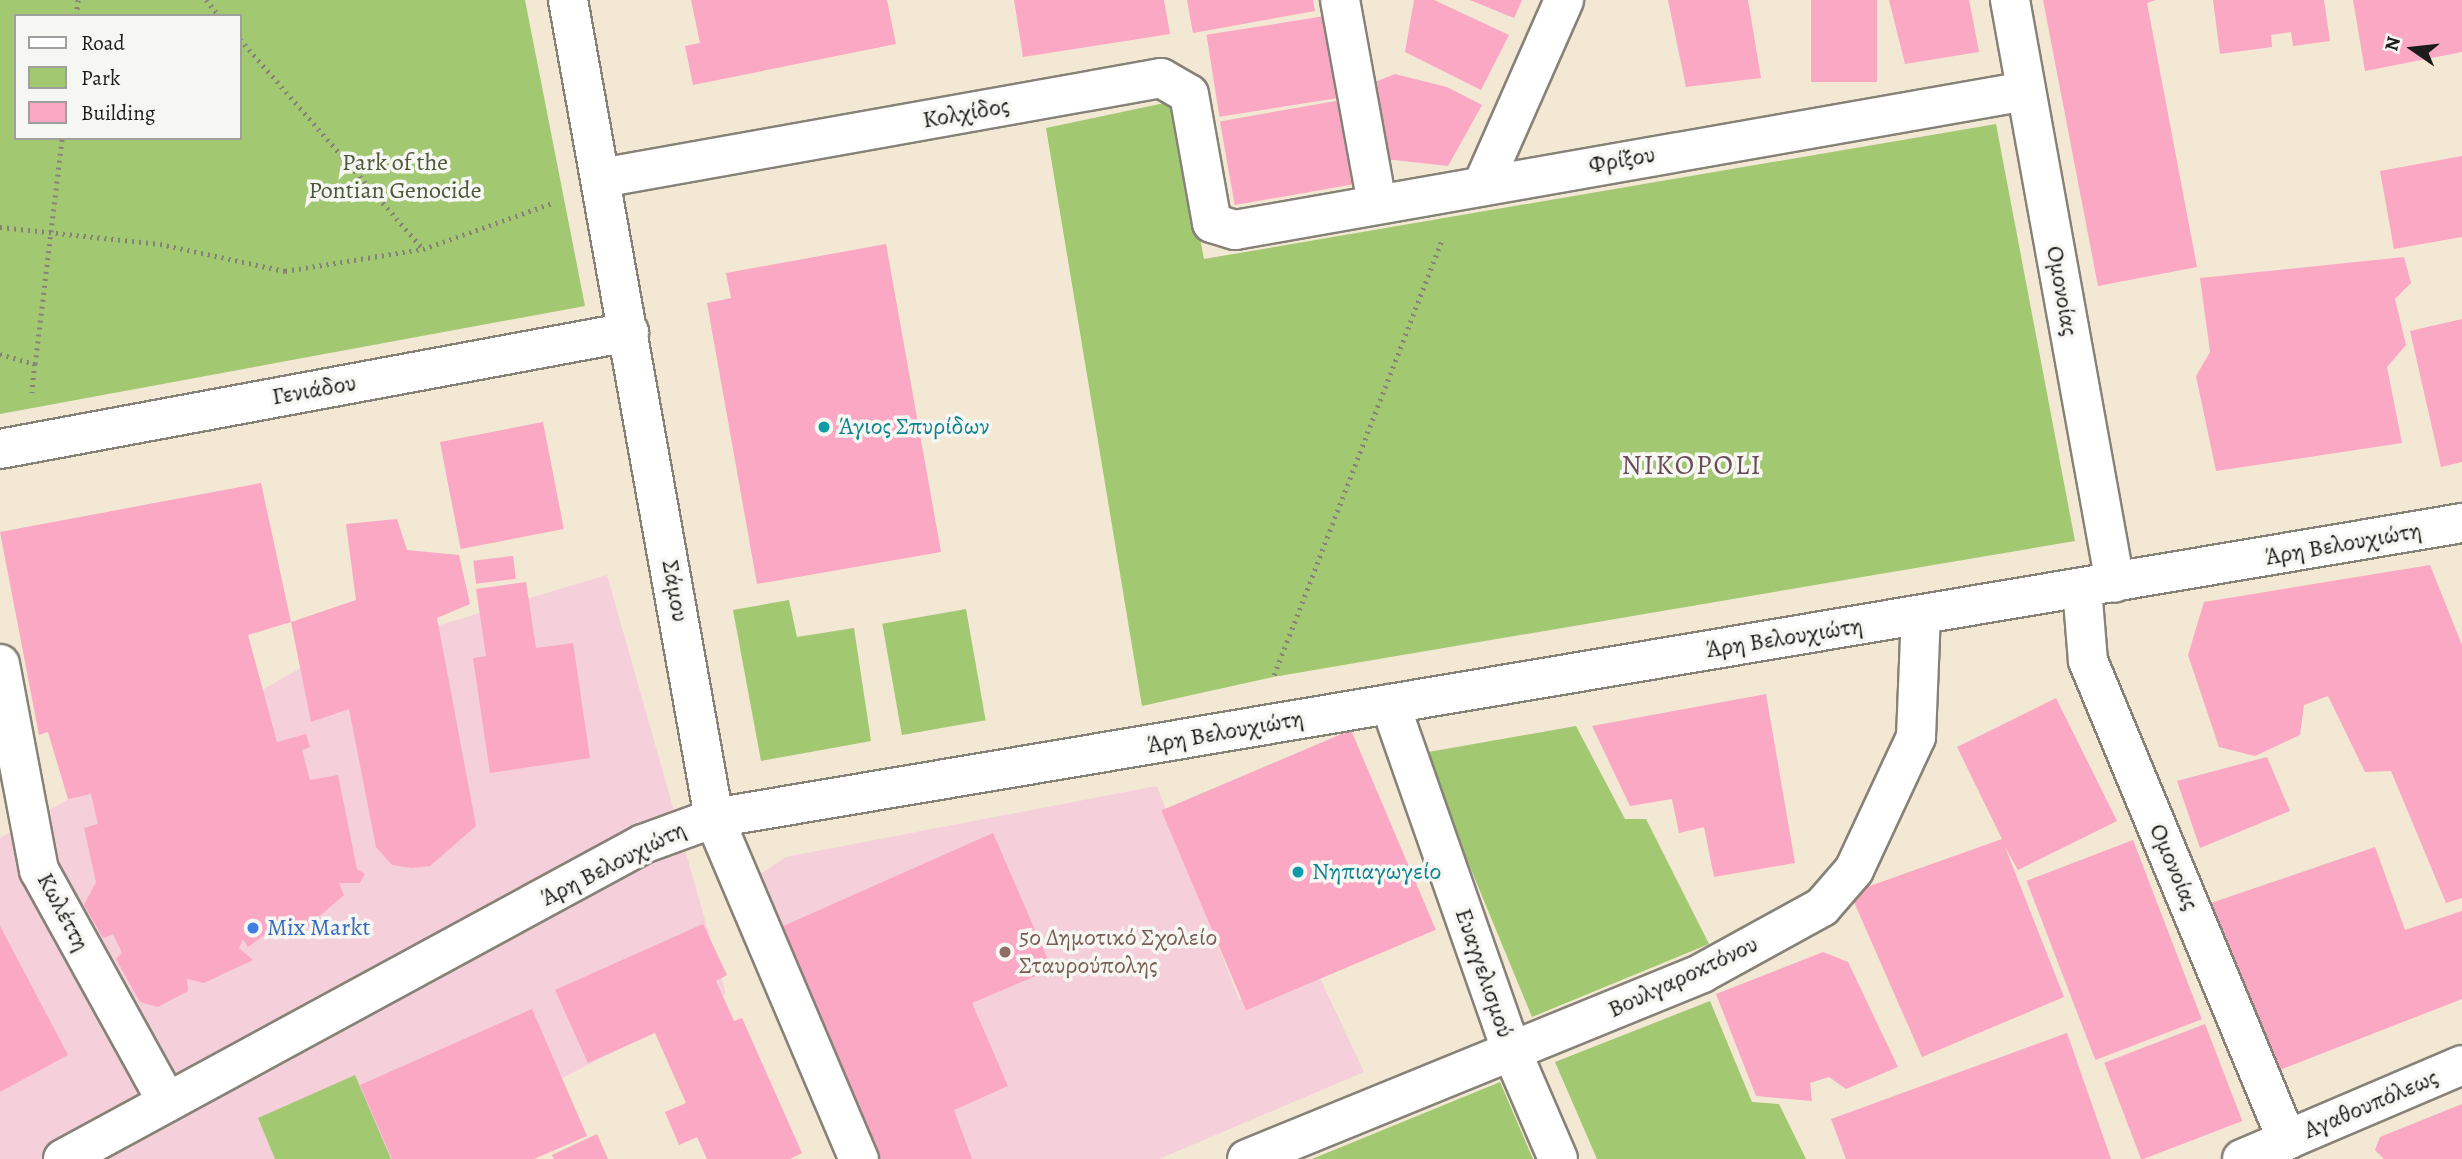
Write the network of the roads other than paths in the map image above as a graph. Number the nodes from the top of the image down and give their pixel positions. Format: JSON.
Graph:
{"nodes":[{"id":1,"x":568,"y":0,"type":"edge"},
{"id":2,"x":1340,"y":0,"type":"edge"},
{"id":3,"x":1564,"y":0,"type":"edge"},
{"id":4,"x":2010,"y":0,"type":"edge"},
{"id":5,"x":2026,"y":91,"type":"junction"},
{"id":6,"x":601,"y":178,"type":"junction"},
{"id":7,"x":1483,"y":184,"type":"junction"},
{"id":8,"x":1377,"y":204,"type":"junction"},
{"id":9,"x":1218,"y":228,"type":"joint"},
{"id":10,"x":629,"y":332,"type":"junction"},
{"id":11,"x":0,"y":449,"type":"edge"},
{"id":12,"x":2462,"y":523,"type":"edge"},
{"id":13,"x":2099,"y":586,"type":"junction"},
{"id":14,"x":1921,"y":615,"type":"junction"},
{"id":15,"x":0,"y":664,"type":"edge"},
{"id":16,"x":1390,"y":704,"type":"junction"},
{"id":17,"x":714,"y":818,"type":"junction"},
{"id":18,"x":1512,"y":1052,"type":"junction"},
{"id":19,"x":2462,"y":1065,"type":"edge"},
{"id":20,"x":167,"y":1102,"type":"junction"},
{"id":21,"x":2287,"y":1140,"type":"junction"},
{"id":22,"x":2245,"y":1158,"type":"edge"},
{"id":23,"x":63,"y":1159,"type":"edge"},
{"id":24,"x":859,"y":1159,"type":"edge"},
{"id":25,"x":1247,"y":1159,"type":"edge"},
{"id":26,"x":1558,"y":1159,"type":"edge"}],
"edges":[{"from":1,"to":6,"type":"street","name":"Σάμου"},
{"from":2,"to":8,"type":"street"},
{"from":3,"to":7,"type":"street"},
{"from":4,"to":5,"type":"street","name":"Ομονοίας"},
{"from":5,"to":7,"type":"street","name":"Φρίξου"},
{"from":5,"to":13,"type":"street","name":"Ομονοίας"},
{"from":6,"to":9,"type":"street","name":"Κολχίδος"},
{"from":6,"to":10,"type":"street","name":"Σάμου"},
{"from":7,"to":8,"type":"street","name":"Φρίξου"},
{"from":8,"to":9,"type":"street","name":"Φρίξου"},
{"from":10,"to":11,"type":"street","name":"Γενιάδου"},
{"from":10,"to":17,"type":"street","name":"Σάμου"},
{"from":12,"to":13,"type":"street","name":"Άρη Βελουχιώτη"},
{"from":13,"to":14,"type":"street","name":"Άρη Βελουχιώτη"},
{"from":13,"to":21,"type":"street","name":"Ομονοίας"},
{"from":14,"to":16,"type":"street","name":"Άρη Βελουχιώτη"},
{"from":14,"to":18,"type":"street","name":"Βουλγαροκτόνου"},
{"from":15,"to":20,"type":"street","name":"Κωλέττη"},
{"from":16,"to":17,"type":"street","name":"Άρη Βελουχιώτη"},
{"from":16,"to":18,"type":"street","name":"Ευαγγελισμού"},
{"from":17,"to":20,"type":"street","name":"Άρη Βελουχιώτη"},
{"from":17,"to":24,"type":"street","name":"Σάμου"},
{"from":18,"to":25,"type":"street","name":"Βουλγαροκτόνου"},
{"from":18,"to":26,"type":"street","name":"Ευαγγελισμού"},
{"from":19,"to":21,"type":"street","name":"Αγαθουπόλεως"},
{"from":20,"to":23,"type":"street","name":"Άρη Βελουχιώτη"},
{"from":21,"to":22,"type":"street","name":"Αγαθουπόλεως"}]}
